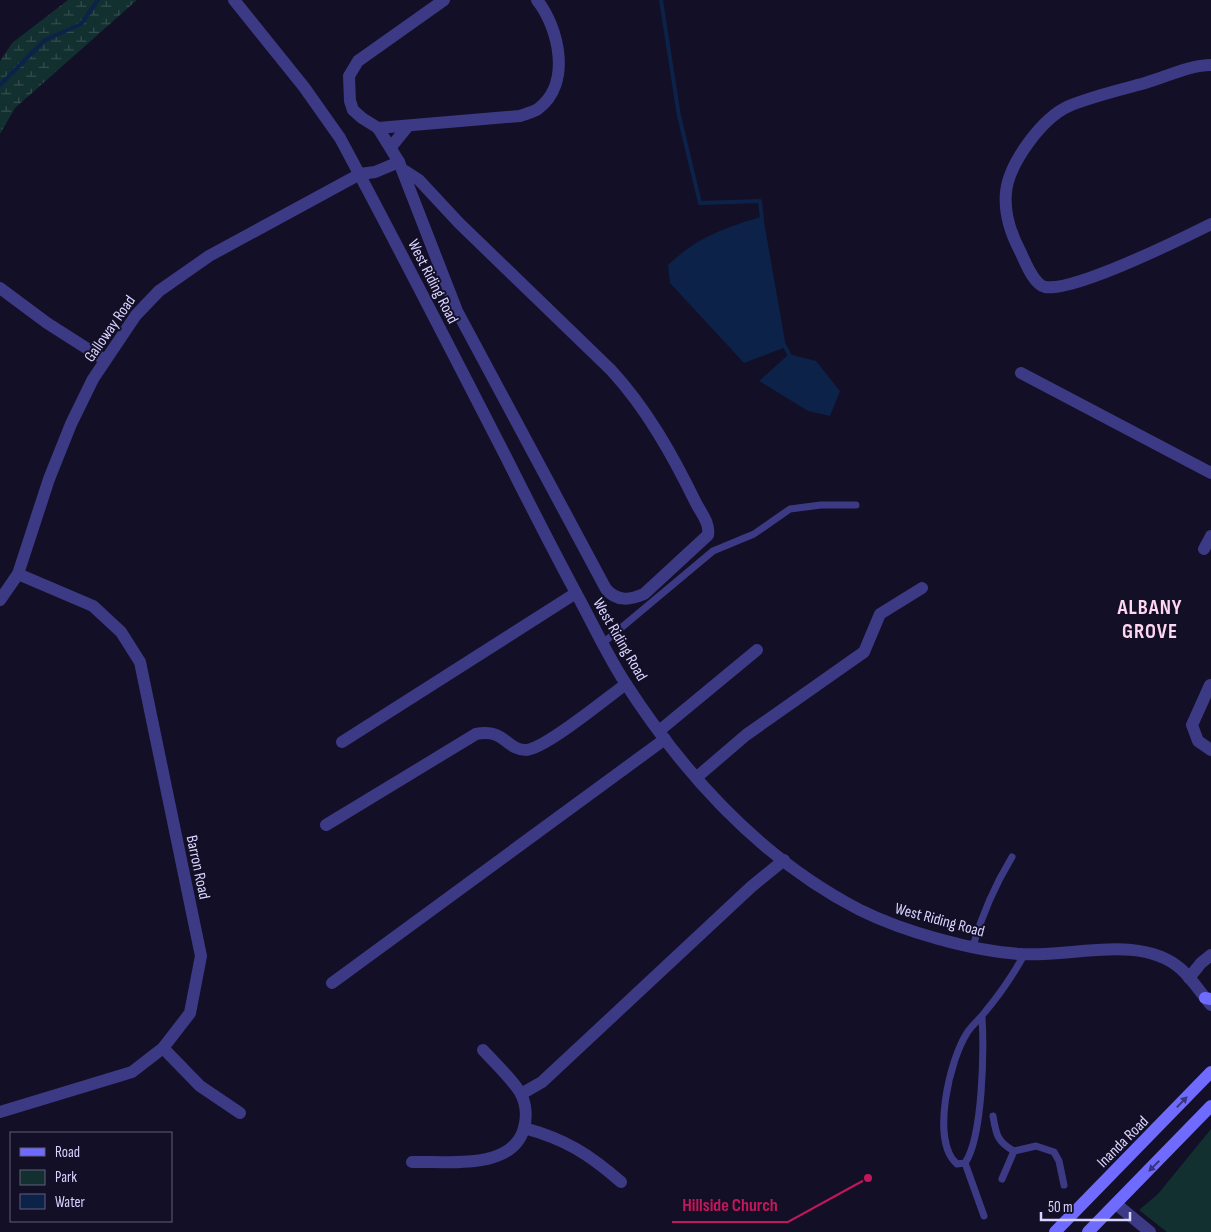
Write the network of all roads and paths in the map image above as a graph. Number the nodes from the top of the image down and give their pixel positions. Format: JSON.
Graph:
{"nodes":[{"id":1,"x":234,"y":0,"type":"edge"},
{"id":2,"x":444,"y":0,"type":"edge"},
{"id":3,"x":537,"y":0,"type":"edge"},
{"id":4,"x":1211,"y":64,"type":"edge"},
{"id":5,"x":408,"y":126,"type":"junction"},
{"id":6,"x":378,"y":128,"type":"junction"},
{"id":7,"x":391,"y":147,"type":"junction"},
{"id":8,"x":402,"y":166,"type":"junction"},
{"id":9,"x":360,"y":174,"type":"junction"},
{"id":10,"x":1211,"y":224,"type":"edge"},
{"id":11,"x":0,"y":288,"type":"edge"},
{"id":12,"x":105,"y":360,"type":"junction"},
{"id":13,"x":1021,"y":373,"type":"dead end"},
{"id":14,"x":1211,"y":473,"type":"edge"},
{"id":15,"x":856,"y":506,"type":"dead end"},
{"id":16,"x":1211,"y":536,"type":"edge"},
{"id":17,"x":1204,"y":549,"type":"dead end"},
{"id":18,"x":18,"y":574,"type":"junction"},
{"id":19,"x":922,"y":588,"type":"dead end"},
{"id":20,"x":576,"y":593,"type":"junction"},
{"id":21,"x":0,"y":600,"type":"edge"},
{"id":22,"x":603,"y":643,"type":"junction"},
{"id":23,"x":757,"y":650,"type":"dead end"},
{"id":24,"x":626,"y":684,"type":"junction"},
{"id":25,"x":1210,"y":685,"type":"edge"},
{"id":26,"x":662,"y":735,"type":"junction"},
{"id":27,"x":342,"y":742,"type":"dead end"},
{"id":28,"x":1211,"y":750,"type":"edge"},
{"id":29,"x":697,"y":778,"type":"junction"},
{"id":30,"x":326,"y":825,"type":"dead end"},
{"id":31,"x":1012,"y":857,"type":"dead end"},
{"id":32,"x":784,"y":860,"type":"junction"},
{"id":33,"x":973,"y":946,"type":"junction"},
{"id":34,"x":1024,"y":955,"type":"junction"},
{"id":35,"x":1211,"y":955,"type":"edge"},
{"id":36,"x":1189,"y":978,"type":"junction"},
{"id":37,"x":332,"y":983,"type":"dead end"},
{"id":38,"x":1209,"y":1001,"type":"edge"},
{"id":39,"x":982,"y":1017,"type":"junction"},
{"id":40,"x":164,"y":1048,"type":"junction"},
{"id":41,"x":484,"y":1050,"type":"dead end"},
{"id":42,"x":1211,"y":1072,"type":"edge"},
{"id":43,"x":521,"y":1094,"type":"junction"},
{"id":44,"x":1211,"y":1106,"type":"edge"},
{"id":45,"x":0,"y":1112,"type":"edge"},
{"id":46,"x":240,"y":1113,"type":"dead end"},
{"id":47,"x":1211,"y":1114,"type":"edge"},
{"id":48,"x":992,"y":1116,"type":"dead end"},
{"id":49,"x":524,"y":1128,"type":"junction"},
{"id":50,"x":1188,"y":1131,"type":"junction"},
{"id":51,"x":1014,"y":1151,"type":"junction"},
{"id":52,"x":412,"y":1162,"type":"dead end"},
{"id":53,"x":965,"y":1163,"type":"junction"},
{"id":54,"x":1002,"y":1179,"type":"dead end"},
{"id":55,"x":621,"y":1182,"type":"dead end"},
{"id":56,"x":1064,"y":1185,"type":"dead end"},
{"id":57,"x":1116,"y":1204,"type":"junction"},
{"id":58,"x":984,"y":1216,"type":"dead end"},
{"id":59,"x":1055,"y":1232,"type":"edge"},
{"id":60,"x":1088,"y":1232,"type":"edge"},
{"id":61,"x":1150,"y":1232,"type":"edge"}],
"edges":[{"from":1,"to":9,"type":"street","name":"West Riding Road"},
{"from":2,"to":6,"type":"street"},
{"from":3,"to":5,"type":"street"},
{"from":4,"to":10,"type":"street"},
{"from":5,"to":6,"type":"street"},
{"from":5,"to":7,"type":"street"},
{"from":6,"to":7,"type":"street"},
{"from":7,"to":8,"type":"street"},
{"from":8,"to":8,"type":"street"},
{"from":8,"to":9,"type":"street","name":"Galloway Road"},
{"from":9,"to":12,"type":"street","name":"Galloway Road"},
{"from":9,"to":20,"type":"street","name":"West Riding Road"},
{"from":11,"to":12,"type":"street"},
{"from":12,"to":18,"type":"street","name":"Galloway Road"},
{"from":13,"to":14,"type":"street"},
{"from":15,"to":22,"type":"lane"},
{"from":16,"to":17,"type":"street"},
{"from":18,"to":21,"type":"street","name":"Galloway Road"},
{"from":18,"to":40,"type":"street","name":"Barron Road"},
{"from":19,"to":29,"type":"street"},
{"from":20,"to":22,"type":"street","name":"West Riding Road"},
{"from":20,"to":27,"type":"street"},
{"from":22,"to":24,"type":"street","name":"West Riding Road"},
{"from":23,"to":26,"type":"street"},
{"from":24,"to":26,"type":"street","name":"West Riding Road"},
{"from":24,"to":30,"type":"street"},
{"from":25,"to":28,"type":"street"},
{"from":26,"to":29,"type":"street","name":"West Riding Road"},
{"from":26,"to":37,"type":"street"},
{"from":29,"to":32,"type":"street","name":"West Riding Road"},
{"from":31,"to":33,"type":"lane"},
{"from":32,"to":33,"type":"street","name":"West Riding Road"},
{"from":32,"to":43,"type":"street"},
{"from":33,"to":34,"type":"street","name":"West Riding Road"},
{"from":34,"to":36,"type":"street","name":"West Riding Road"},
{"from":34,"to":39,"type":"lane"},
{"from":35,"to":36,"type":"street"},
{"from":36,"to":38,"type":"street","name":"West Riding Road"},
{"from":39,"to":53,"type":"lane"},
{"from":39,"to":53,"type":"lane"},
{"from":40,"to":45,"type":"street","name":"Barron Road"},
{"from":40,"to":46,"type":"street"},
{"from":41,"to":43,"type":"street"},
{"from":59,"to":42,"type":"main road","name":"Inanda Road","one_way":true},
{"from":43,"to":49,"type":"street"},
{"from":44,"to":50,"type":"main road"},
{"from":47,"to":50,"type":"main road"},
{"from":48,"to":51,"type":"lane"},
{"from":49,"to":52,"type":"street"},
{"from":49,"to":55,"type":"street"},
{"from":50,"to":57,"type":"main road","one_way":true},
{"from":51,"to":54,"type":"lane"},
{"from":51,"to":56,"type":"lane"},
{"from":53,"to":58,"type":"lane"},
{"from":57,"to":60,"type":"main road"},
{"from":57,"to":61,"type":"street"}]}
